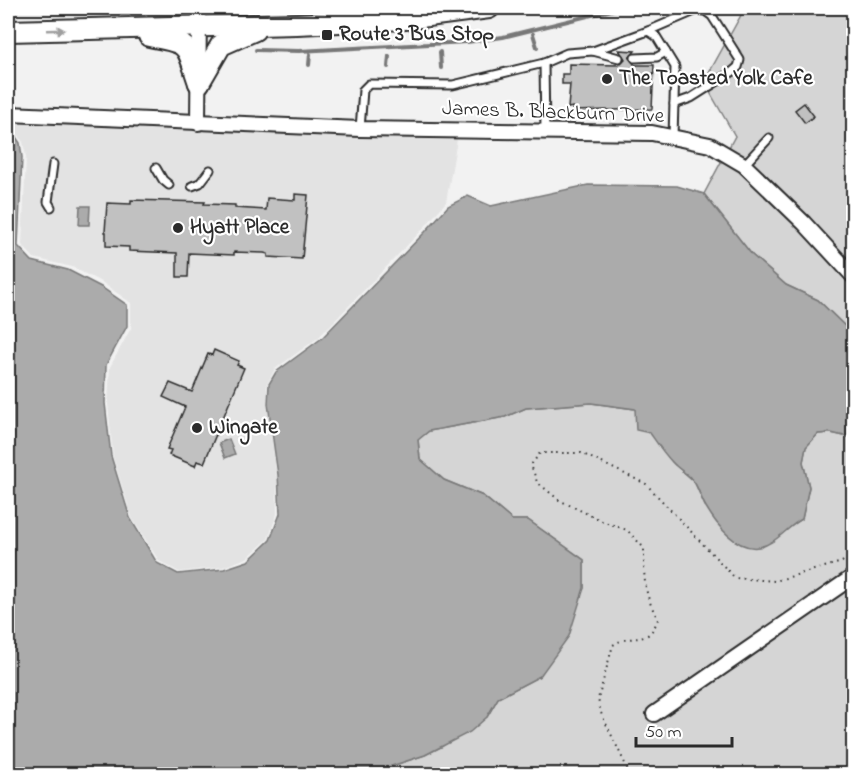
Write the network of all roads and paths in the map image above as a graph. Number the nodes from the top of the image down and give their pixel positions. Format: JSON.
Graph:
{"nodes":[{"id":1,"x":489,"y":8,"type":"edge"},
{"id":2,"x":199,"y":17,"type":"edge"},
{"id":3,"x":268,"y":25,"type":"junction"},
{"id":4,"x":105,"y":28,"type":"junction"},
{"id":5,"x":8,"y":31,"type":"edge"},
{"id":6,"x":648,"y":31,"type":"junction"},
{"id":7,"x":593,"y":51,"type":"junction"},
{"id":8,"x":666,"y":52,"type":"junction"},
{"id":9,"x":619,"y":58,"type":"dead end"},
{"id":10,"x":635,"y":58,"type":"dead end"},
{"id":11,"x":544,"y":63,"type":"junction"},
{"id":12,"x":199,"y":83,"type":"junction"},
{"id":13,"x":674,"y":104,"type":"junction"},
{"id":14,"x":8,"y":114,"type":"edge"},
{"id":15,"x":198,"y":123,"type":"junction"},
{"id":16,"x":360,"y":129,"type":"junction"},
{"id":17,"x":545,"y":132,"type":"junction"},
{"id":18,"x":673,"y":137,"type":"junction"},
{"id":19,"x":769,"y":138,"type":"dead end"},
{"id":20,"x":53,"y":164,"type":"dead end"},
{"id":21,"x":744,"y":165,"type":"junction"},
{"id":22,"x":156,"y":168,"type":"dead end"},
{"id":23,"x":210,"y":170,"type":"dead end"},
{"id":24,"x":169,"y":185,"type":"dead end"},
{"id":25,"x":192,"y":186,"type":"dead end"},
{"id":26,"x":51,"y":207,"type":"dead end"},
{"id":27,"x":854,"y":277,"type":"edge"},
{"id":28,"x":854,"y":552,"type":"edge"},
{"id":29,"x":854,"y":576,"type":"edge"},
{"id":30,"x":654,"y":714,"type":"dead end"},
{"id":31,"x":630,"y":774,"type":"edge"}],
"edges":[{"from":1,"to":3,"type":"main road"},
{"from":2,"to":3,"type":"main road"},
{"from":2,"to":4,"type":"main road"},
{"from":2,"to":12,"type":"street"},
{"from":3,"to":12,"type":"main road"},
{"from":5,"to":4,"type":"main road","one_way":true},
{"from":4,"to":12,"type":"main road"},
{"from":6,"to":7,"type":"lane"},
{"from":6,"to":8,"type":"lane"},
{"from":6,"to":13,"type":"lane"},
{"from":7,"to":9,"type":"lane"},
{"from":7,"to":11,"type":"lane"},
{"from":8,"to":10,"type":"lane"},
{"from":8,"to":13,"type":"lane"},
{"from":11,"to":16,"type":"lane"},
{"from":11,"to":17,"type":"lane"},
{"from":12,"to":15,"type":"street"},
{"from":13,"to":18,"type":"lane"},
{"from":14,"to":15,"type":"street","name":"James B. Blackburn Drive"},
{"from":15,"to":16,"type":"street","name":"James B. Blackburn Drive"},
{"from":16,"to":17,"type":"street","name":"James B. Blackburn Drive"},
{"from":17,"to":18,"type":"street","name":"James B. Blackburn Drive"},
{"from":18,"to":21,"type":"street","name":"James B. Blackburn Drive"},
{"from":19,"to":21,"type":"lane"},
{"from":20,"to":26,"type":"lane"},
{"from":21,"to":27,"type":"street","name":"James B. Blackburn Drive"},
{"from":22,"to":24,"type":"lane"},
{"from":23,"to":25,"type":"lane"},
{"from":28,"to":31,"type":"path"},
{"from":29,"to":30,"type":"street"}]}
